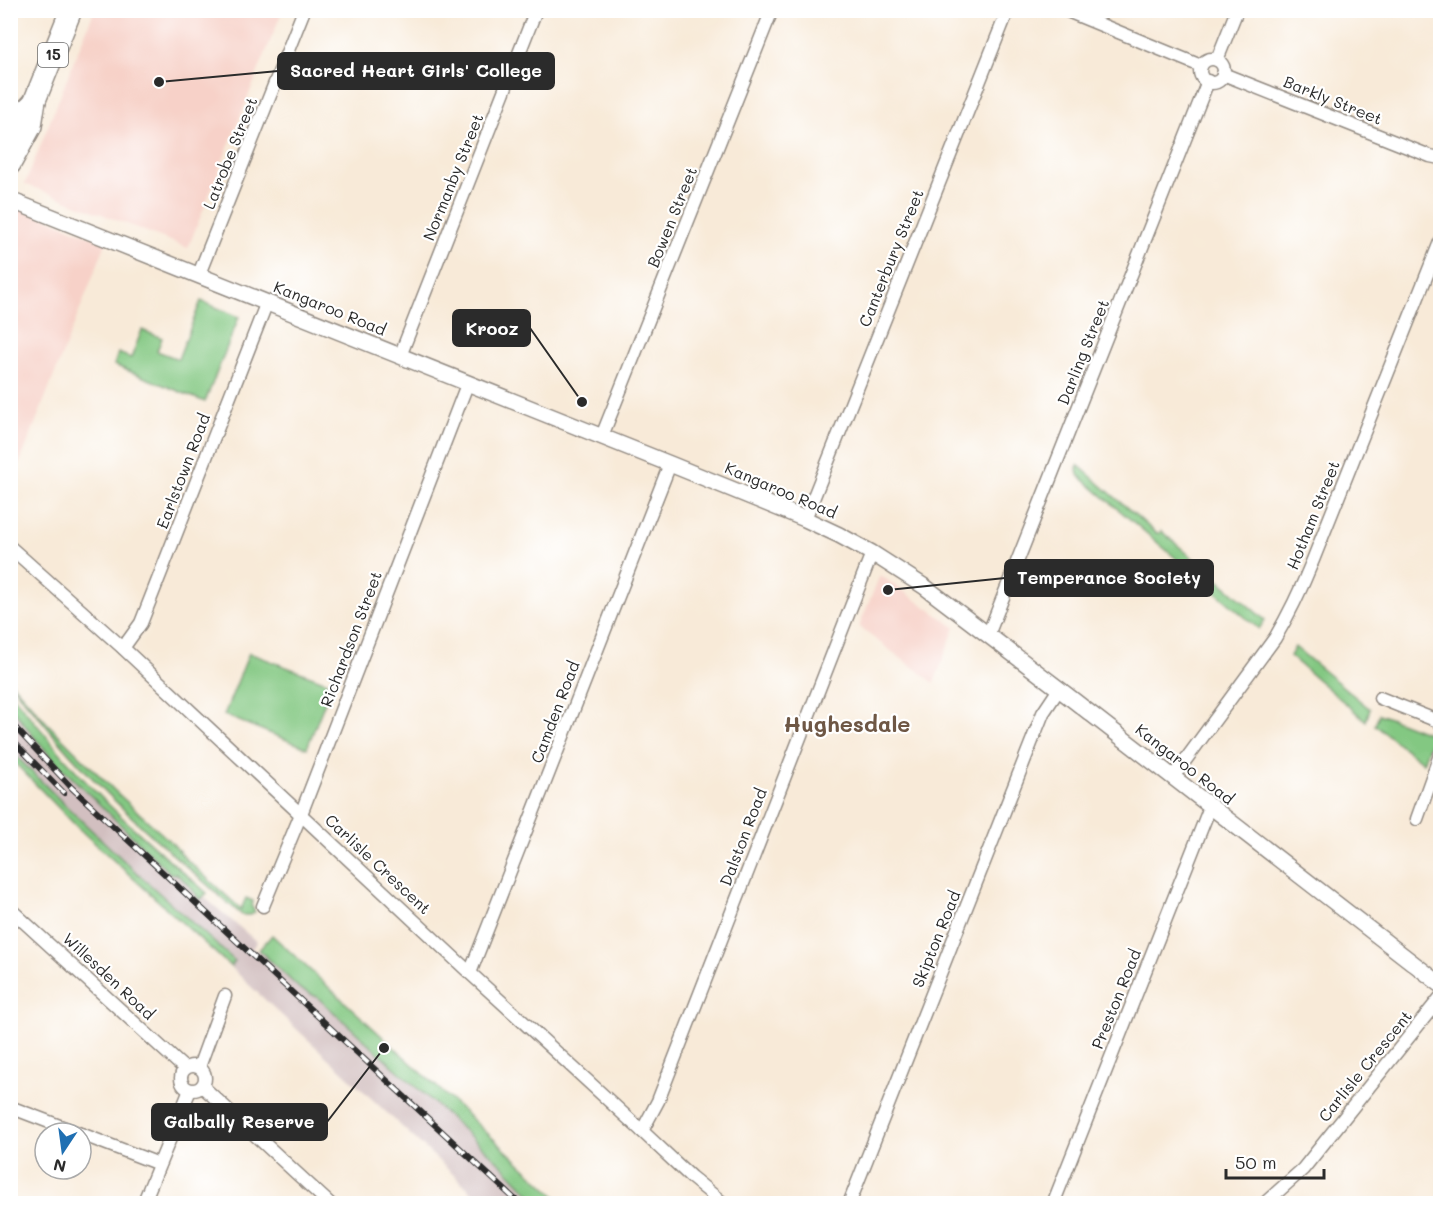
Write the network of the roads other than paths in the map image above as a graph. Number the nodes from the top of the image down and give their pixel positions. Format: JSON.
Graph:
{"nodes":[{"id":1,"x":71,"y":10,"type":"edge"},
{"id":2,"x":304,"y":10,"type":"edge"},
{"id":3,"x":536,"y":10,"type":"edge"},
{"id":4,"x":772,"y":10,"type":"edge"},
{"id":5,"x":1008,"y":10,"type":"edge"},
{"id":6,"x":1065,"y":10,"type":"edge"},
{"id":7,"x":1237,"y":10,"type":"edge"},
{"id":8,"x":1217,"y":60,"type":"junction"},
{"id":9,"x":1201,"y":66,"type":"junction"},
{"id":10,"x":1223,"y":74,"type":"junction"},
{"id":11,"x":1208,"y":81,"type":"junction"},
{"id":12,"x":35,"y":100,"type":"junction"},
{"id":13,"x":10,"y":131,"type":"edge"},
{"id":14,"x":1435,"y":157,"type":"edge"},
{"id":15,"x":10,"y":164,"type":"edge"},
{"id":16,"x":1440,"y":165,"type":"edge"},
{"id":17,"x":10,"y":200,"type":"edge"},
{"id":18,"x":1440,"y":242,"type":"edge"},
{"id":19,"x":199,"y":274,"type":"junction"},
{"id":20,"x":267,"y":302,"type":"junction"},
{"id":21,"x":400,"y":356,"type":"junction"},
{"id":22,"x":468,"y":382,"type":"junction"},
{"id":23,"x":602,"y":436,"type":"junction"},
{"id":24,"x":670,"y":464,"type":"junction"},
{"id":25,"x":805,"y":519,"type":"junction"},
{"id":26,"x":10,"y":547,"type":"edge"},
{"id":27,"x":872,"y":553,"type":"junction"},
{"id":28,"x":988,"y":635,"type":"junction"},
{"id":29,"x":123,"y":648,"type":"junction"},
{"id":30,"x":1059,"y":689,"type":"junction"},
{"id":31,"x":1380,"y":698,"type":"dead end"},
{"id":32,"x":1440,"y":722,"type":"edge"},
{"id":33,"x":1440,"y":755,"type":"edge"},
{"id":34,"x":1173,"y":777,"type":"junction"},
{"id":35,"x":1210,"y":807,"type":"junction"},
{"id":36,"x":302,"y":814,"type":"junction"},
{"id":37,"x":1417,"y":819,"type":"dead end"},
{"id":38,"x":263,"y":906,"type":"dead end"},
{"id":39,"x":10,"y":909,"type":"edge"},
{"id":40,"x":470,"y":973,"type":"junction"},
{"id":41,"x":1440,"y":984,"type":"edge"},
{"id":42,"x":225,"y":996,"type":"dead end"},
{"id":43,"x":1440,"y":998,"type":"edge"},
{"id":44,"x":199,"y":1066,"type":"junction"},
{"id":45,"x":185,"y":1069,"type":"junction"},
{"id":46,"x":196,"y":1088,"type":"junction"},
{"id":47,"x":10,"y":1107,"type":"edge"},
{"id":48,"x":46,"y":1121,"type":"edge"},
{"id":49,"x":642,"y":1131,"type":"junction"},
{"id":50,"x":93,"y":1139,"type":"edge"},
{"id":51,"x":159,"y":1164,"type":"junction"},
{"id":52,"x":143,"y":1203,"type":"edge"},
{"id":53,"x":330,"y":1203,"type":"edge"},
{"id":54,"x":724,"y":1203,"type":"edge"},
{"id":55,"x":849,"y":1203,"type":"edge"},
{"id":56,"x":1053,"y":1203,"type":"edge"},
{"id":57,"x":1264,"y":1203,"type":"edge"}],
"edges":[{"from":1,"to":12,"type":"highway","number":"15"},
{"from":2,"to":19,"type":"street","name":"Latrobe Street"},
{"from":3,"to":21,"type":"street","name":"Normanby Street"},
{"from":4,"to":23,"type":"street","name":"Bowen Street"},
{"from":5,"to":25,"type":"street","name":"Canterbury Street"},
{"from":6,"to":9,"type":"street"},
{"from":7,"to":8,"type":"street"},
{"from":8,"to":9,"type":"street"},
{"from":8,"to":10,"type":"street"},
{"from":9,"to":11,"type":"street"},
{"from":10,"to":11,"type":"street"},
{"from":10,"to":14,"type":"street","name":"Barkly Street"},
{"from":11,"to":28,"type":"street","name":"Darling Street"},
{"from":12,"to":13,"type":"highway","number":"15"},
{"from":12,"to":15,"type":"highway","number":"15"},
{"from":14,"to":16,"type":"street","name":"Barkly Street"},
{"from":17,"to":19,"type":"street","name":"Kangaroo Road"},
{"from":18,"to":34,"type":"street","name":"Hotham Street"},
{"from":19,"to":20,"type":"street","name":"Kangaroo Road"},
{"from":20,"to":21,"type":"street","name":"Kangaroo Road"},
{"from":20,"to":29,"type":"street","name":"Earlstown Road"},
{"from":21,"to":22,"type":"street","name":"Kangaroo Road"},
{"from":22,"to":23,"type":"street","name":"Kangaroo Road"},
{"from":22,"to":36,"type":"street","name":"Richardson Street"},
{"from":23,"to":24,"type":"street","name":"Kangaroo Road"},
{"from":24,"to":25,"type":"street","name":"Kangaroo Road"},
{"from":24,"to":40,"type":"street","name":"Camden Road"},
{"from":25,"to":27,"type":"street","name":"Kangaroo Road"},
{"from":26,"to":29,"type":"street","name":"Carlisle Crescent"},
{"from":27,"to":28,"type":"street","name":"Kangaroo Road"},
{"from":27,"to":49,"type":"street","name":"Dalston Road"},
{"from":28,"to":30,"type":"street","name":"Kangaroo Road"},
{"from":29,"to":36,"type":"street","name":"Carlisle Crescent"},
{"from":30,"to":34,"type":"street","name":"Kangaroo Road"},
{"from":30,"to":55,"type":"street","name":"Skipton Road"},
{"from":31,"to":32,"type":"street"},
{"from":33,"to":37,"type":"street"},
{"from":34,"to":35,"type":"street","name":"Kangaroo Road"},
{"from":35,"to":41,"type":"street","name":"Kangaroo Road"},
{"from":35,"to":56,"type":"street","name":"Preston Road"},
{"from":36,"to":38,"type":"street","name":"Richardson Street"},
{"from":36,"to":40,"type":"street","name":"Carlisle Crescent"},
{"from":39,"to":45,"type":"street","name":"Willesden Road"},
{"from":40,"to":49,"type":"street","name":"Carlisle Crescent"},
{"from":42,"to":44,"type":"street"},
{"from":43,"to":57,"type":"street","name":"Carlisle Crescent"},
{"from":44,"to":45,"type":"street"},
{"from":44,"to":46,"type":"street"},
{"from":45,"to":46,"type":"street"},
{"from":46,"to":51,"type":"street"},
{"from":46,"to":53,"type":"street"},
{"from":47,"to":48,"type":"street"},
{"from":49,"to":54,"type":"street","name":"Carlisle Crescent"},
{"from":50,"to":51,"type":"street"},
{"from":51,"to":52,"type":"street"}]}
